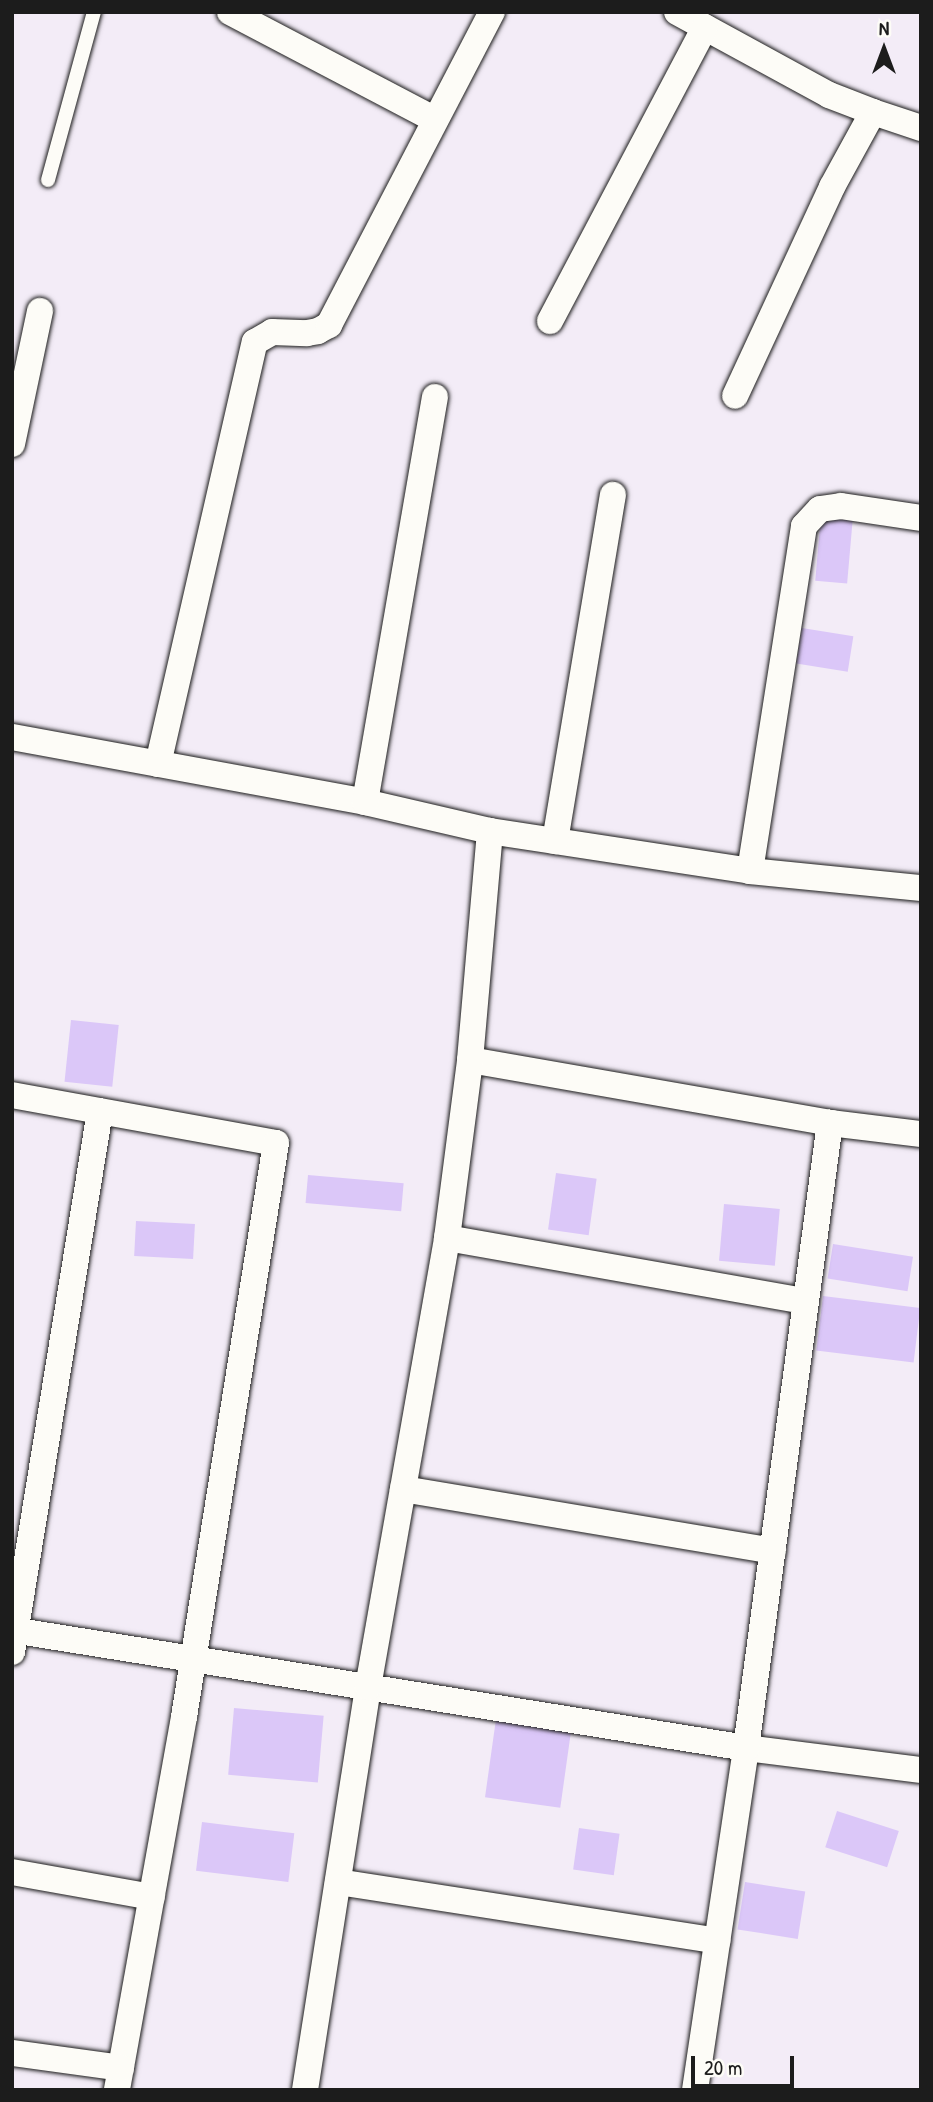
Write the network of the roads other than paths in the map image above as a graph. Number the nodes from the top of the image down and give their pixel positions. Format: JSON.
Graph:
{"nodes":[{"id":1,"x":94,"y":12,"type":"edge"},
{"id":2,"x":230,"y":12,"type":"edge"},
{"id":3,"x":492,"y":12,"type":"edge"},
{"id":4,"x":677,"y":12,"type":"edge"},
{"id":5,"x":705,"y":27,"type":"junction"},
{"id":6,"x":873,"y":112,"type":"junction"},
{"id":7,"x":434,"y":119,"type":"junction"},
{"id":8,"x":921,"y":128,"type":"edge"},
{"id":9,"x":48,"y":180,"type":"dead end"},
{"id":10,"x":40,"y":311,"type":"dead end"},
{"id":11,"x":550,"y":321,"type":"dead end"},
{"id":12,"x":736,"y":396,"type":"dead end"},
{"id":13,"x":435,"y":397,"type":"dead end"},
{"id":14,"x":12,"y":444,"type":"edge"},
{"id":15,"x":613,"y":495,"type":"dead end"},
{"id":16,"x":921,"y":517,"type":"edge"},
{"id":17,"x":12,"y":737,"type":"edge"},
{"id":18,"x":158,"y":764,"type":"junction"},
{"id":19,"x":365,"y":802,"type":"junction"},
{"id":20,"x":490,"y":831,"type":"junction"},
{"id":21,"x":555,"y":841,"type":"junction"},
{"id":22,"x":750,"y":871,"type":"junction"},
{"id":23,"x":921,"y":888,"type":"edge"},
{"id":24,"x":470,"y":1060,"type":"junction"},
{"id":25,"x":12,"y":1096,"type":"edge"},
{"id":26,"x":100,"y":1111,"type":"junction"},
{"id":27,"x":830,"y":1124,"type":"junction"},
{"id":28,"x":921,"y":1134,"type":"edge"},
{"id":29,"x":447,"y":1238,"type":"junction"},
{"id":30,"x":806,"y":1301,"type":"junction"},
{"id":31,"x":403,"y":1489,"type":"junction"},
{"id":32,"x":772,"y":1551,"type":"junction"},
{"id":33,"x":13,"y":1637,"type":"edge"},
{"id":34,"x":193,"y":1658,"type":"junction"},
{"id":35,"x":368,"y":1687,"type":"junction"},
{"id":36,"x":746,"y":1748,"type":"junction"},
{"id":37,"x":921,"y":1770,"type":"edge"},
{"id":38,"x":12,"y":1872,"type":"edge"},
{"id":39,"x":338,"y":1882,"type":"junction"},
{"id":40,"x":152,"y":1897,"type":"junction"},
{"id":41,"x":717,"y":1941,"type":"junction"},
{"id":42,"x":12,"y":2053,"type":"edge"},
{"id":43,"x":119,"y":2079,"type":"edge"},
{"id":44,"x":305,"y":2090,"type":"edge"},
{"id":45,"x":695,"y":2090,"type":"edge"}],
"edges":[{"from":1,"to":9,"type":"lane"},
{"from":2,"to":7,"type":"street"},
{"from":3,"to":7,"type":"street"},
{"from":4,"to":5,"type":"street"},
{"from":5,"to":6,"type":"street"},
{"from":5,"to":11,"type":"street"},
{"from":6,"to":8,"type":"street"},
{"from":6,"to":12,"type":"street"},
{"from":7,"to":18,"type":"street"},
{"from":10,"to":14,"type":"street"},
{"from":13,"to":19,"type":"street"},
{"from":15,"to":21,"type":"street"},
{"from":16,"to":22,"type":"street"},
{"from":17,"to":18,"type":"street"},
{"from":18,"to":19,"type":"street"},
{"from":19,"to":20,"type":"street"},
{"from":20,"to":21,"type":"street"},
{"from":20,"to":24,"type":"street"},
{"from":21,"to":22,"type":"street"},
{"from":22,"to":23,"type":"street"},
{"from":24,"to":27,"type":"street"},
{"from":24,"to":29,"type":"street"},
{"from":25,"to":26,"type":"street"},
{"from":26,"to":33,"type":"street"},
{"from":26,"to":34,"type":"street"},
{"from":27,"to":28,"type":"street"},
{"from":27,"to":30,"type":"street"},
{"from":29,"to":30,"type":"street"},
{"from":29,"to":31,"type":"street"},
{"from":30,"to":32,"type":"street"},
{"from":31,"to":32,"type":"street"},
{"from":31,"to":35,"type":"street"},
{"from":32,"to":36,"type":"street"},
{"from":33,"to":34,"type":"street"},
{"from":34,"to":35,"type":"street"},
{"from":34,"to":40,"type":"street"},
{"from":35,"to":36,"type":"street"},
{"from":35,"to":39,"type":"street"},
{"from":36,"to":37,"type":"street"},
{"from":36,"to":41,"type":"street"},
{"from":38,"to":40,"type":"street"},
{"from":39,"to":41,"type":"street"},
{"from":39,"to":44,"type":"street"},
{"from":40,"to":43,"type":"street"},
{"from":41,"to":45,"type":"street"},
{"from":42,"to":43,"type":"street"}]}
